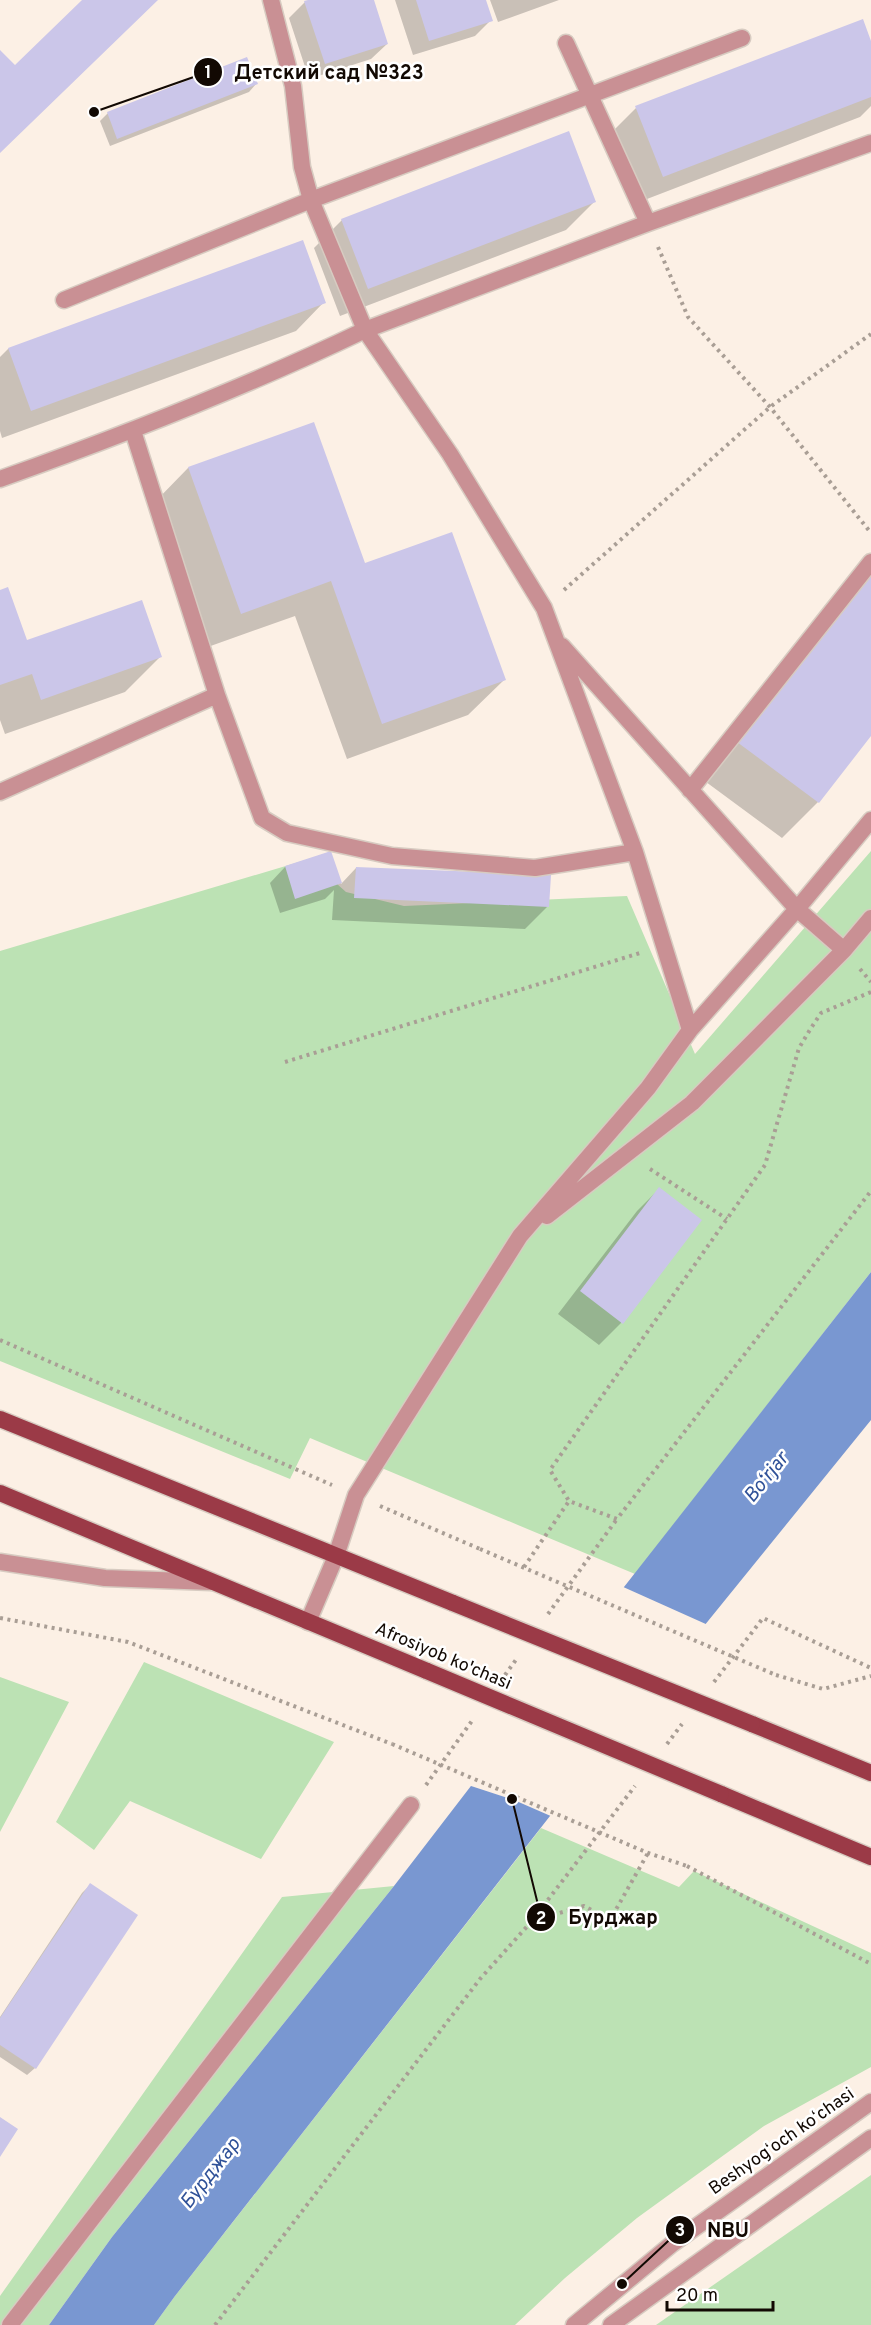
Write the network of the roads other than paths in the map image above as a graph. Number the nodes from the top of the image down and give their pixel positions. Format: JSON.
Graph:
{"nodes":[{"id":1,"x":271,"y":0,"type":"edge"},
{"id":2,"x":742,"y":38,"type":"dead end"},
{"id":3,"x":566,"y":43,"type":"dead end"},
{"id":4,"x":591,"y":94,"type":"junction"},
{"id":5,"x":871,"y":143,"type":"edge"},
{"id":6,"x":311,"y":200,"type":"junction"},
{"id":7,"x":648,"y":223,"type":"junction"},
{"id":8,"x":64,"y":300,"type":"dead end"},
{"id":9,"x":365,"y":330,"type":"junction"},
{"id":10,"x":133,"y":432,"type":"junction"},
{"id":11,"x":0,"y":479,"type":"edge"},
{"id":12,"x":871,"y":562,"type":"edge"},
{"id":13,"x":555,"y":638,"type":"junction"},
{"id":14,"x":217,"y":695,"type":"junction"},
{"id":15,"x":690,"y":790,"type":"junction"},
{"id":16,"x":0,"y":792,"type":"edge"},
{"id":17,"x":871,"y":820,"type":"edge"},
{"id":18,"x":635,"y":852,"type":"junction"},
{"id":19,"x":797,"y":909,"type":"junction"},
{"id":20,"x":871,"y":918,"type":"edge"},
{"id":21,"x":844,"y":950,"type":"junction"},
{"id":22,"x":690,"y":1030,"type":"junction"},
{"id":23,"x":520,"y":1236,"type":"junction"},
{"id":24,"x":0,"y":1419,"type":"edge"},
{"id":25,"x":0,"y":1493,"type":"edge"},
{"id":26,"x":336,"y":1556,"type":"junction"},
{"id":27,"x":0,"y":1562,"type":"edge"},
{"id":28,"x":213,"y":1582,"type":"junction"},
{"id":29,"x":308,"y":1622,"type":"junction"},
{"id":30,"x":871,"y":1773,"type":"edge"},
{"id":31,"x":411,"y":1805,"type":"road end"},
{"id":32,"x":871,"y":1857,"type":"edge"},
{"id":33,"x":871,"y":2102,"type":"edge"},
{"id":34,"x":871,"y":2138,"type":"edge"},
{"id":35,"x":10,"y":2325,"type":"edge"},
{"id":36,"x":574,"y":2325,"type":"edge"},
{"id":37,"x":611,"y":2325,"type":"edge"}],
"edges":[{"from":1,"to":6,"type":"street"},
{"from":2,"to":4,"type":"street"},
{"from":3,"to":4,"type":"street"},
{"from":4,"to":6,"type":"street"},
{"from":4,"to":7,"type":"street"},
{"from":5,"to":7,"type":"street"},
{"from":6,"to":8,"type":"street"},
{"from":6,"to":9,"type":"street"},
{"from":7,"to":9,"type":"street"},
{"from":9,"to":10,"type":"street"},
{"from":9,"to":13,"type":"street"},
{"from":10,"to":11,"type":"street"},
{"from":10,"to":14,"type":"street"},
{"from":12,"to":15,"type":"street"},
{"from":13,"to":15,"type":"street"},
{"from":13,"to":18,"type":"street"},
{"from":14,"to":16,"type":"street"},
{"from":14,"to":18,"type":"street"},
{"from":15,"to":19,"type":"street"},
{"from":17,"to":19,"type":"street"},
{"from":18,"to":22,"type":"street"},
{"from":19,"to":21,"type":"street"},
{"from":19,"to":22,"type":"street"},
{"from":20,"to":21,"type":"street"},
{"from":21,"to":23,"type":"street"},
{"from":22,"to":23,"type":"street"},
{"from":23,"to":26,"type":"street"},
{"from":24,"to":26,"type":"main road"},
{"from":25,"to":28,"type":"main road","name":"Afrosiyob ko'chasi"},
{"from":26,"to":29,"type":"street"},
{"from":26,"to":30,"type":"main road","bridge":true},
{"from":27,"to":28,"type":"street"},
{"from":28,"to":29,"type":"main road","name":"Afrosiyob ko'chasi"},
{"from":29,"to":32,"type":"main road","name":"Afrosiyob ko'chasi","bridge":true},
{"from":31,"to":35,"type":"street"},
{"from":33,"to":36,"type":"street","name":"Beshyogʻoch koʻchasi"},
{"from":34,"to":37,"type":"street"}]}
